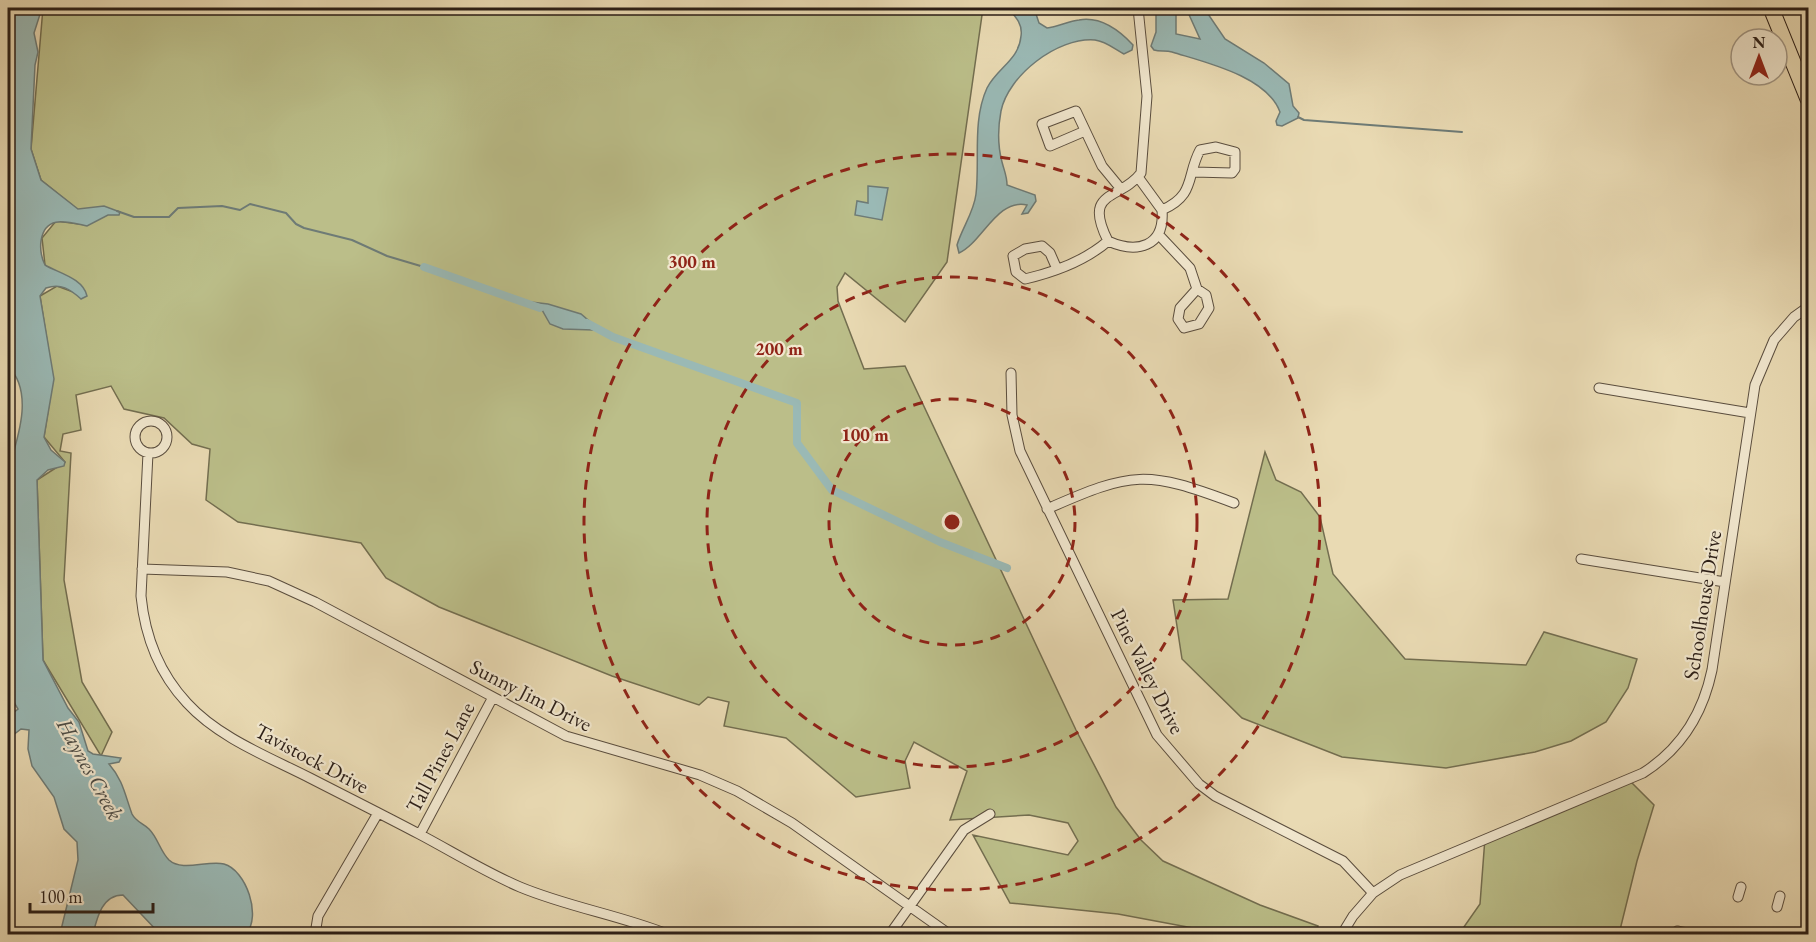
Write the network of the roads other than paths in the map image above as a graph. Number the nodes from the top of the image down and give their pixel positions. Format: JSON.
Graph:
{"nodes":[{"id":1,"x":1138,"y":8,"type":"edge"},
{"id":2,"x":1771,"y":8,"type":"edge"},
{"id":3,"x":1809,"y":99,"type":"edge"},
{"id":4,"x":1085,"y":131,"type":"junction"},
{"id":5,"x":1194,"y":172,"type":"junction"},
{"id":6,"x":1138,"y":177,"type":"junction"},
{"id":7,"x":1121,"y":189,"type":"junction"},
{"id":8,"x":1162,"y":210,"type":"junction"},
{"id":9,"x":1158,"y":234,"type":"junction"},
{"id":10,"x":1108,"y":241,"type":"junction"},
{"id":11,"x":1057,"y":269,"type":"junction"},
{"id":12,"x":1197,"y":290,"type":"dead end"},
{"id":13,"x":1809,"y":307,"type":"edge"},
{"id":14,"x":1011,"y":373,"type":"dead end"},
{"id":15,"x":1599,"y":388,"type":"dead end"},
{"id":16,"x":1750,"y":413,"type":"junction"},
{"id":17,"x":148,"y":453,"type":"dead end"},
{"id":18,"x":1234,"y":503,"type":"dead end"},
{"id":19,"x":1047,"y":509,"type":"junction"},
{"id":20,"x":1581,"y":559,"type":"dead end"},
{"id":21,"x":142,"y":569,"type":"junction"},
{"id":22,"x":1725,"y":582,"type":"junction"},
{"id":23,"x":493,"y":697,"type":"junction"},
{"id":24,"x":378,"y":813,"type":"junction"},
{"id":25,"x":990,"y":814,"type":"dead end"},
{"id":26,"x":420,"y":834,"type":"junction"},
{"id":27,"x":1741,"y":887,"type":"dead end"},
{"id":28,"x":1373,"y":893,"type":"junction"},
{"id":29,"x":1780,"y":896,"type":"dead end"},
{"id":30,"x":1738,"y":897,"type":"dead end"},
{"id":31,"x":1777,"y":907,"type":"dead end"},
{"id":32,"x":909,"y":908,"type":"junction"},
{"id":33,"x":1677,"y":931,"type":"dead end"},
{"id":34,"x":315,"y":934,"type":"edge"},
{"id":35,"x":667,"y":934,"type":"edge"},
{"id":36,"x":890,"y":934,"type":"edge"},
{"id":37,"x":950,"y":934,"type":"edge"},
{"id":38,"x":1342,"y":934,"type":"edge"},
{"id":39,"x":1691,"y":934,"type":"edge"}],
"edges":[{"from":1,"to":6,"type":"street"},
{"from":2,"to":3,"type":"main road"},
{"from":4,"to":4,"type":"street"},
{"from":4,"to":7,"type":"street"},
{"from":5,"to":5,"type":"street"},
{"from":5,"to":8,"type":"street"},
{"from":6,"to":7,"type":"street"},
{"from":6,"to":8,"type":"street"},
{"from":7,"to":10,"type":"street"},
{"from":8,"to":9,"type":"street"},
{"from":9,"to":10,"type":"street"},
{"from":9,"to":12,"type":"street"},
{"from":10,"to":11,"type":"street"},
{"from":11,"to":11,"type":"street"},
{"from":13,"to":16,"type":"street","name":"Schoolhouse Drive"},
{"from":14,"to":19,"type":"street","name":"Pine Valley Drive"},
{"from":15,"to":16,"type":"street"},
{"from":16,"to":22,"type":"street","name":"Schoolhouse Drive"},
{"from":17,"to":21,"type":"street","name":"Tavistock Drive"},
{"from":18,"to":19,"type":"street"},
{"from":19,"to":28,"type":"street","name":"Pine Valley Drive"},
{"from":20,"to":22,"type":"street"},
{"from":21,"to":23,"type":"street","name":"Sunny Jim Drive"},
{"from":21,"to":24,"type":"street","name":"Tavistock Drive"},
{"from":22,"to":28,"type":"street","name":"Schoolhouse Drive"},
{"from":23,"to":26,"type":"street","name":"Tall Pines Lane"},
{"from":23,"to":32,"type":"street","name":"Sunny Jim Drive"},
{"from":24,"to":26,"type":"street","name":"Tavistock Drive"},
{"from":24,"to":34,"type":"street"},
{"from":25,"to":32,"type":"street"},
{"from":26,"to":35,"type":"street","name":"Tavistock Drive"},
{"from":27,"to":30,"type":"street"},
{"from":28,"to":38,"type":"street","name":"Schoolhouse Drive"},
{"from":29,"to":31,"type":"street"},
{"from":32,"to":36,"type":"street"},
{"from":32,"to":37,"type":"street","name":"Sunny Jim Drive"},
{"from":33,"to":39,"type":"street"}]}
